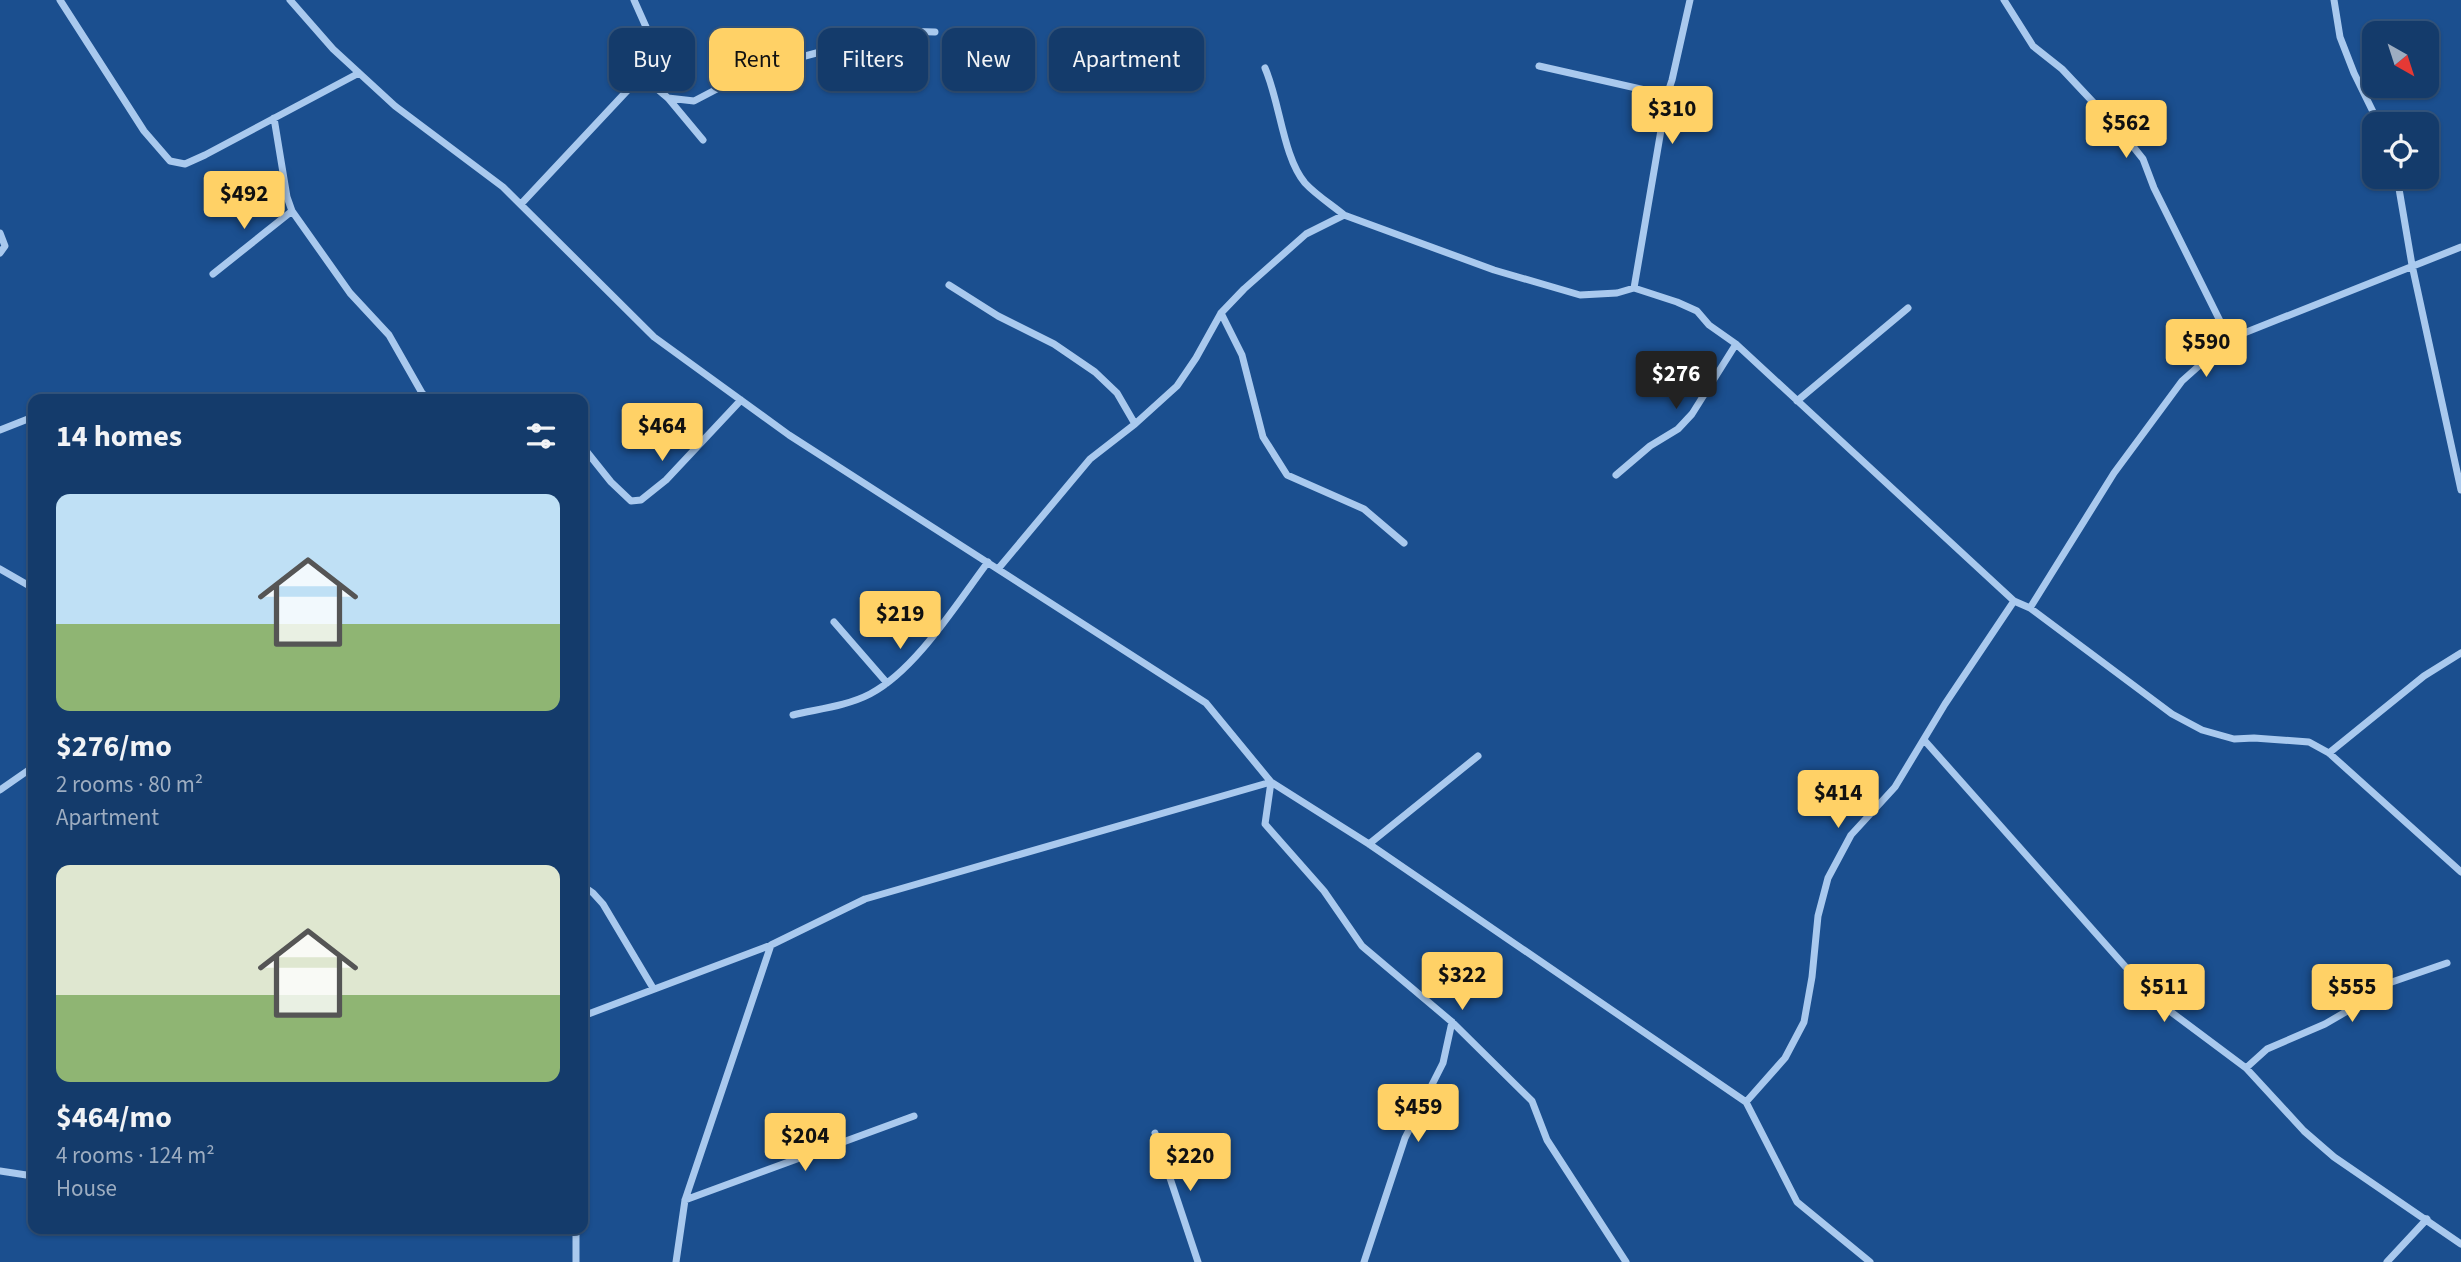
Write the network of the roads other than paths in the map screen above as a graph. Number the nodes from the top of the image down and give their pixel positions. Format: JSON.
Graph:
{"nodes":[{"id":1,"x":60,"y":0,"type":"edge"},
{"id":2,"x":290,"y":0,"type":"edge"},
{"id":3,"x":635,"y":0,"type":"edge"},
{"id":4,"x":1690,"y":0,"type":"edge"},
{"id":5,"x":2004,"y":0,"type":"edge"},
{"id":6,"x":2333,"y":0,"type":"edge"},
{"id":7,"x":647,"y":28,"type":"edge"},
{"id":8,"x":935,"y":33,"type":"dead end"},
{"id":9,"x":1539,"y":66,"type":"dead end"},
{"id":10,"x":1265,"y":68,"type":"dead end"},
{"id":11,"x":359,"y":73,"type":"junction"},
{"id":12,"x":627,"y":91,"type":"edge"},
{"id":13,"x":660,"y":91,"type":"edge"},
{"id":14,"x":1667,"y":95,"type":"junction"},
{"id":15,"x":668,"y":98,"type":"junction"},
{"id":16,"x":2373,"y":112,"type":"edge"},
{"id":17,"x":274,"y":118,"type":"junction"},
{"id":18,"x":703,"y":140,"type":"dead end"},
{"id":19,"x":2399,"y":189,"type":"edge"},
{"id":20,"x":521,"y":204,"type":"junction"},
{"id":21,"x":292,"y":211,"type":"junction"},
{"id":22,"x":1344,"y":215,"type":"junction"},
{"id":23,"x":0,"y":233,"type":"edge"},
{"id":24,"x":2461,"y":247,"type":"edge"},
{"id":25,"x":0,"y":253,"type":"edge"},
{"id":26,"x":2412,"y":264,"type":"junction"},
{"id":27,"x":213,"y":274,"type":"dead end"},
{"id":28,"x":949,"y":285,"type":"dead end"},
{"id":29,"x":1634,"y":288,"type":"junction"},
{"id":30,"x":1908,"y":308,"type":"dead end"},
{"id":31,"x":1221,"y":313,"type":"junction"},
{"id":32,"x":2228,"y":339,"type":"junction"},
{"id":33,"x":1736,"y":345,"type":"junction"},
{"id":34,"x":423,"y":394,"type":"edge"},
{"id":35,"x":741,"y":400,"type":"junction"},
{"id":36,"x":1797,"y":401,"type":"junction"},
{"id":37,"x":28,"y":419,"type":"edge"},
{"id":38,"x":1135,"y":424,"type":"junction"},
{"id":39,"x":0,"y":430,"type":"edge"},
{"id":40,"x":588,"y":453,"type":"edge"},
{"id":41,"x":2458,"y":457,"type":"edge"},
{"id":42,"x":1616,"y":475,"type":"dead end"},
{"id":43,"x":2461,"y":489,"type":"edge"},
{"id":44,"x":1404,"y":543,"type":"dead end"},
{"id":45,"x":988,"y":562,"type":"junction"},
{"id":46,"x":0,"y":569,"type":"edge"},
{"id":47,"x":998,"y":569,"type":"junction"},
{"id":48,"x":28,"y":584,"type":"edge"},
{"id":49,"x":2014,"y":601,"type":"junction"},
{"id":50,"x":2030,"y":608,"type":"junction"},
{"id":51,"x":834,"y":622,"type":"dead end"},
{"id":52,"x":2461,"y":653,"type":"edge"},
{"id":53,"x":887,"y":683,"type":"junction"},
{"id":54,"x":793,"y":715,"type":"dead end"},
{"id":55,"x":1925,"y":741,"type":"junction"},
{"id":56,"x":2329,"y":754,"type":"junction"},
{"id":57,"x":1478,"y":756,"type":"dead end"},
{"id":58,"x":28,"y":770,"type":"edge"},
{"id":59,"x":1271,"y":782,"type":"junction"},
{"id":60,"x":0,"y":790,"type":"edge"},
{"id":61,"x":1369,"y":844,"type":"junction"},
{"id":62,"x":2461,"y":872,"type":"edge"},
{"id":63,"x":588,"y":890,"type":"edge"},
{"id":64,"x":771,"y":945,"type":"junction"},
{"id":65,"x":2448,"y":963,"type":"dead end"},
{"id":66,"x":653,"y":988,"type":"junction"},
{"id":67,"x":588,"y":1014,"type":"edge"},
{"id":68,"x":1452,"y":1022,"type":"junction"},
{"id":69,"x":2246,"y":1068,"type":"junction"},
{"id":70,"x":1746,"y":1102,"type":"junction"},
{"id":71,"x":914,"y":1116,"type":"dead end"},
{"id":72,"x":1155,"y":1133,"type":"dead end"},
{"id":73,"x":0,"y":1171,"type":"edge"},
{"id":74,"x":28,"y":1175,"type":"edge"},
{"id":75,"x":685,"y":1200,"type":"junction"},
{"id":76,"x":2427,"y":1219,"type":"junction"},
{"id":77,"x":576,"y":1234,"type":"edge"},
{"id":78,"x":2461,"y":1244,"type":"edge"},
{"id":79,"x":576,"y":1262,"type":"edge"},
{"id":80,"x":676,"y":1262,"type":"edge"},
{"id":81,"x":1198,"y":1262,"type":"edge"},
{"id":82,"x":1364,"y":1262,"type":"edge"},
{"id":83,"x":1626,"y":1262,"type":"edge"},
{"id":84,"x":1870,"y":1262,"type":"edge"},
{"id":85,"x":2387,"y":1262,"type":"edge"}],
"edges":[{"from":1,"to":17,"type":"street"},
{"from":2,"to":11,"type":"street"},
{"from":3,"to":7,"type":"street"},
{"from":4,"to":14,"type":"street"},
{"from":5,"to":32,"type":"street"},
{"from":6,"to":16,"type":"street"},
{"from":8,"to":15,"type":"street"},
{"from":9,"to":14,"type":"street"},
{"from":10,"to":22,"type":"street"},
{"from":11,"to":17,"type":"street"},
{"from":11,"to":20,"type":"street"},
{"from":12,"to":20,"type":"street"},
{"from":13,"to":15,"type":"street"},
{"from":14,"to":29,"type":"street"},
{"from":15,"to":18,"type":"street"},
{"from":17,"to":21,"type":"street"},
{"from":19,"to":26,"type":"street"},
{"from":20,"to":35,"type":"street"},
{"from":21,"to":27,"type":"street"},
{"from":21,"to":34,"type":"street"},
{"from":22,"to":29,"type":"street"},
{"from":22,"to":31,"type":"street"},
{"from":23,"to":25,"type":"street"},
{"from":24,"to":26,"type":"street"},
{"from":26,"to":32,"type":"street"},
{"from":26,"to":41,"type":"street"},
{"from":28,"to":38,"type":"street"},
{"from":29,"to":33,"type":"street"},
{"from":30,"to":36,"type":"street"},
{"from":31,"to":38,"type":"street"},
{"from":31,"to":44,"type":"street"},
{"from":32,"to":50,"type":"street"},
{"from":33,"to":36,"type":"street"},
{"from":33,"to":42,"type":"street"},
{"from":35,"to":40,"type":"street"},
{"from":35,"to":45,"type":"street"},
{"from":36,"to":49,"type":"street"},
{"from":37,"to":39,"type":"street"},
{"from":38,"to":47,"type":"street"},
{"from":41,"to":43,"type":"street"},
{"from":45,"to":47,"type":"street"},
{"from":45,"to":53,"type":"street"},
{"from":46,"to":48,"type":"street"},
{"from":47,"to":59,"type":"street"},
{"from":49,"to":50,"type":"street"},
{"from":49,"to":55,"type":"street"},
{"from":50,"to":56,"type":"street"},
{"from":51,"to":53,"type":"street"},
{"from":52,"to":56,"type":"street"},
{"from":53,"to":54,"type":"street"},
{"from":55,"to":69,"type":"street"},
{"from":55,"to":70,"type":"street"},
{"from":56,"to":62,"type":"street"},
{"from":57,"to":61,"type":"street"},
{"from":58,"to":60,"type":"street"},
{"from":59,"to":61,"type":"street"},
{"from":59,"to":64,"type":"street"},
{"from":59,"to":68,"type":"street"},
{"from":61,"to":70,"type":"street"},
{"from":63,"to":66,"type":"street"},
{"from":64,"to":66,"type":"street"},
{"from":64,"to":75,"type":"street"},
{"from":65,"to":69,"type":"street"},
{"from":66,"to":67,"type":"street"},
{"from":68,"to":82,"type":"street"},
{"from":68,"to":83,"type":"street"},
{"from":69,"to":76,"type":"street"},
{"from":70,"to":84,"type":"street"},
{"from":71,"to":75,"type":"street"},
{"from":72,"to":81,"type":"street"},
{"from":73,"to":74,"type":"street"},
{"from":75,"to":80,"type":"street"},
{"from":76,"to":78,"type":"street"},
{"from":76,"to":85,"type":"street"},
{"from":77,"to":79,"type":"street"}]}
